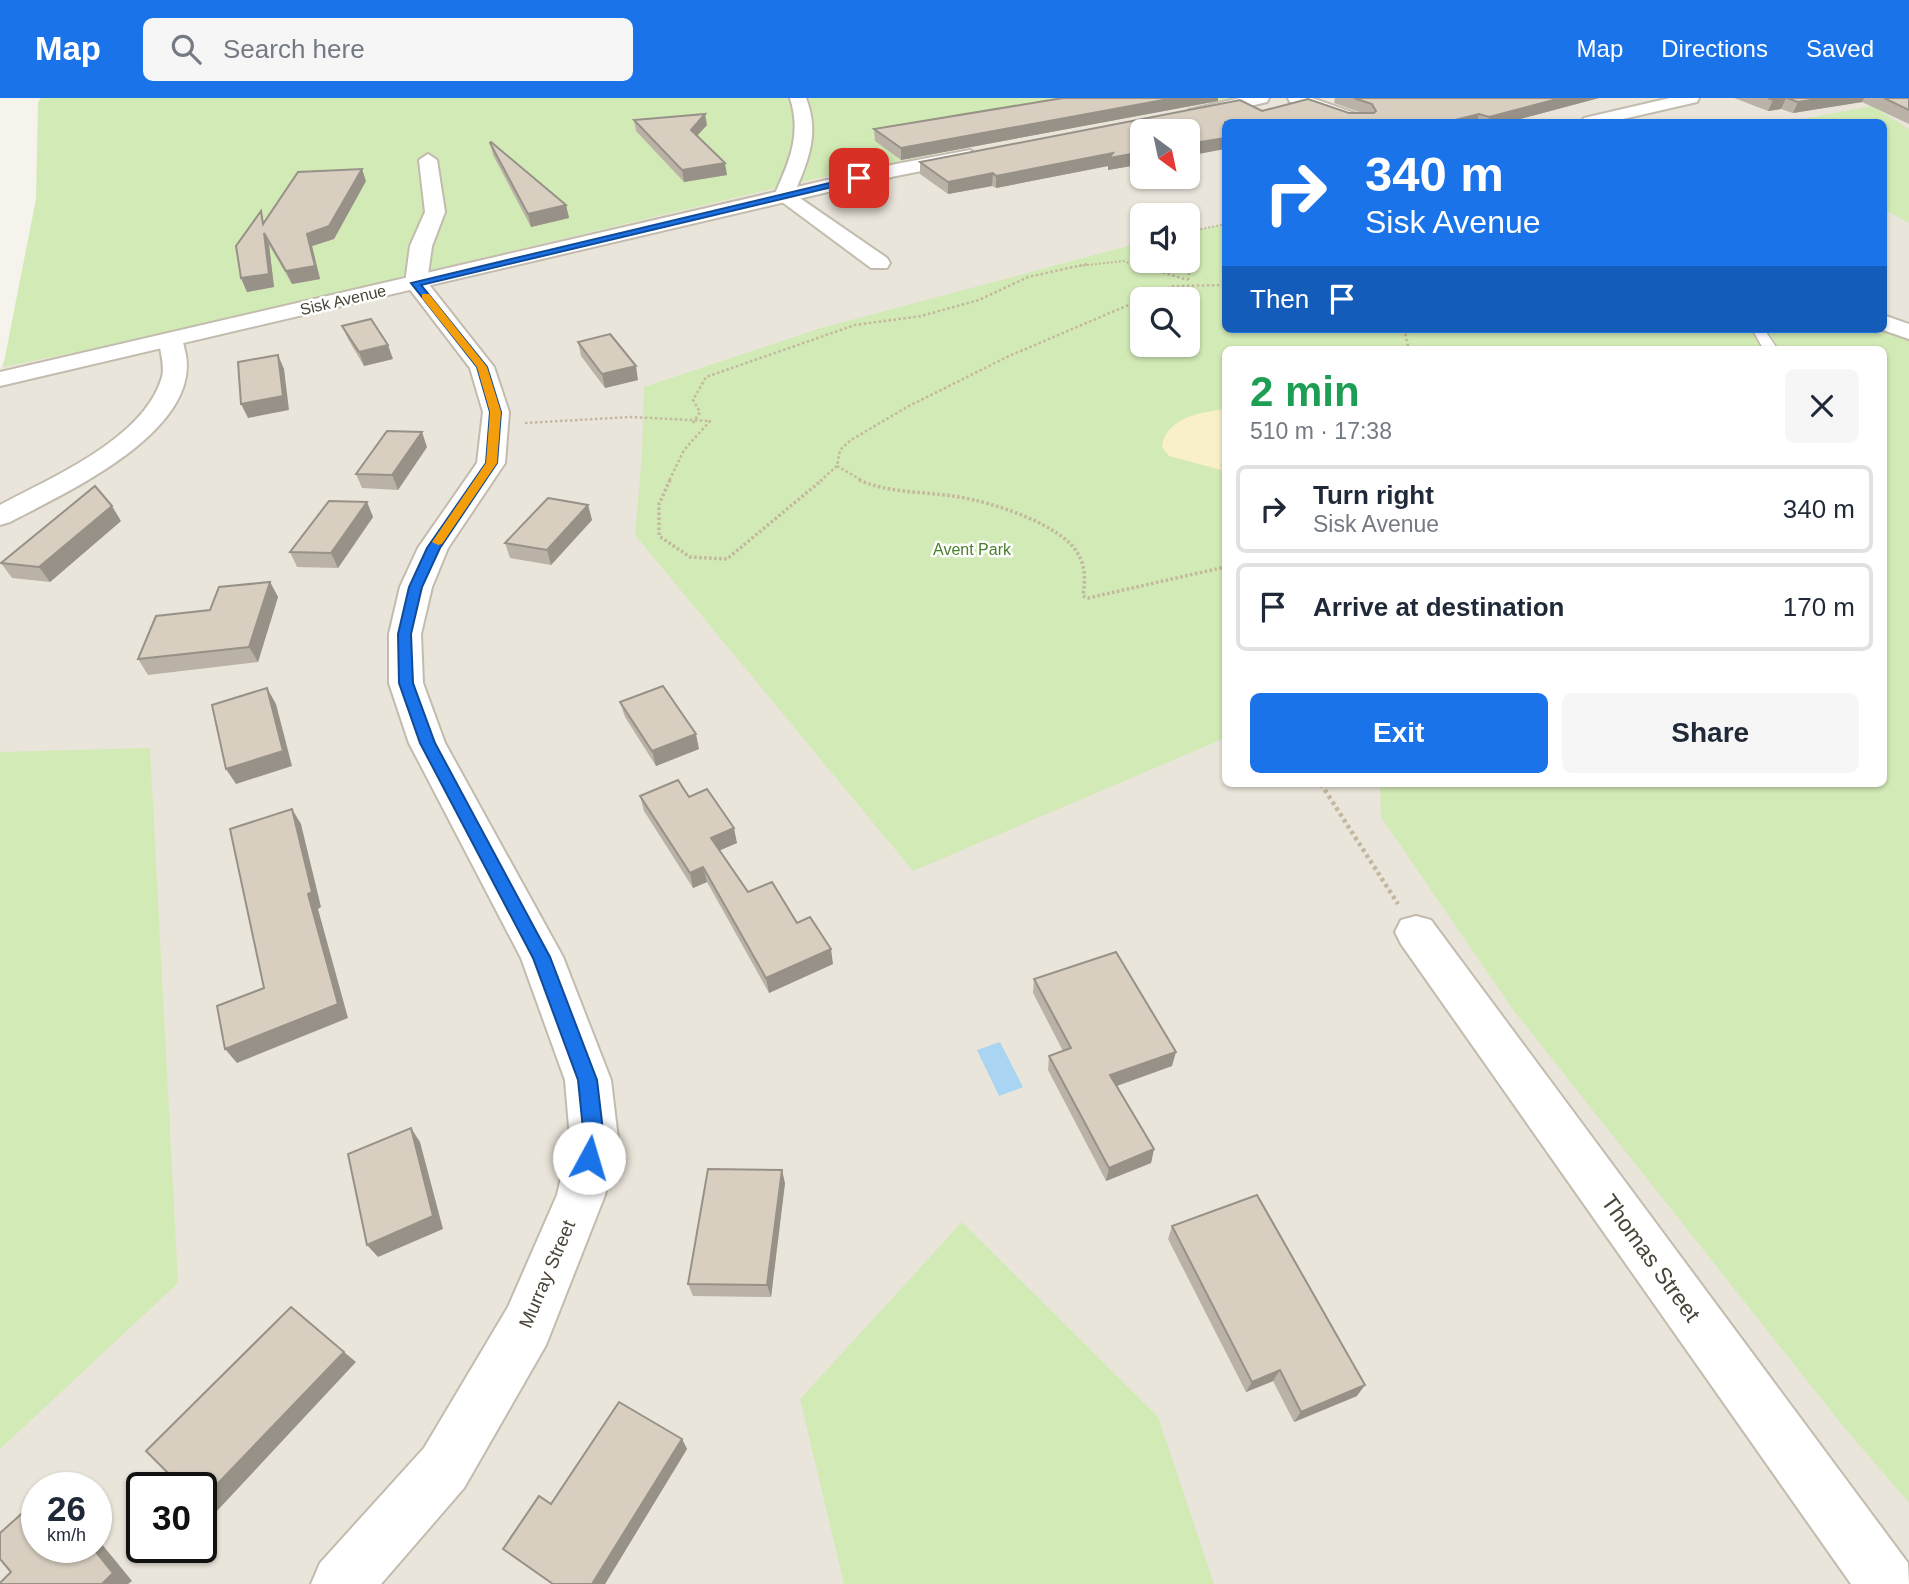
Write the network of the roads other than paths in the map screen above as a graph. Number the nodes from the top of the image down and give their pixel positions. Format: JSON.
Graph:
{"nodes":[{"id":1,"x":798,"y":98,"type":"edge"},
{"id":2,"x":1261,"y":98,"type":"edge"},
{"id":3,"x":1296,"y":98,"type":"edge"},
{"id":4,"x":1691,"y":98,"type":"edge"},
{"id":5,"x":1176,"y":117,"type":"edge"},
{"id":6,"x":1354,"y":119,"type":"edge"},
{"id":7,"x":1603,"y":119,"type":"edge"},
{"id":8,"x":988,"y":152,"type":"edge"},
{"id":9,"x":428,"y":160,"type":"dead end"},
{"id":10,"x":784,"y":196,"type":"junction"},
{"id":11,"x":879,"y":263,"type":"dead end"},
{"id":12,"x":415,"y":283,"type":"junction"},
{"id":13,"x":1887,"y":324,"type":"edge"},
{"id":14,"x":1909,"y":332,"type":"edge"},
{"id":15,"x":171,"y":340,"type":"junction"},
{"id":16,"x":0,"y":379,"type":"edge"},
{"id":17,"x":0,"y":516,"type":"edge"},
{"id":18,"x":1416,"y":932,"type":"road end"},
{"id":19,"x":341,"y":1584,"type":"edge"},
{"id":20,"x":1887,"y":1584,"type":"edge"}],
"edges":[{"from":1,"to":10,"type":"street"},
{"from":2,"to":5,"type":"street"},
{"from":3,"to":6,"type":"street"},
{"from":4,"to":7,"type":"street"},
{"from":8,"to":10,"type":"street","name":"Sisk Avenue"},
{"from":9,"to":12,"type":"street"},
{"from":10,"to":11,"type":"street"},
{"from":10,"to":12,"type":"street","name":"Sisk Avenue"},
{"from":12,"to":15,"type":"street","name":"Sisk Avenue"},
{"from":12,"to":19,"type":"street","name":"Murray Street"},
{"from":13,"to":14,"type":"street"},
{"from":15,"to":16,"type":"street","name":"Sisk Avenue"},
{"from":15,"to":17,"type":"street"},
{"from":18,"to":20,"type":"street","name":"Thomas Street"}]}
